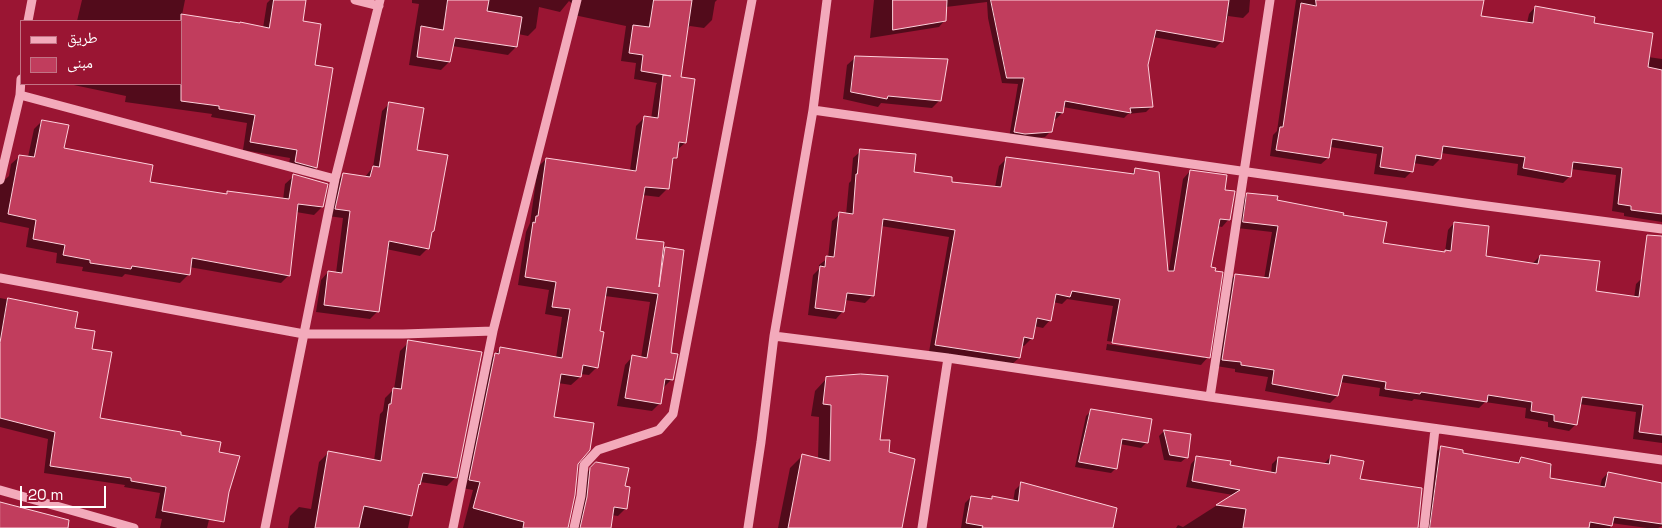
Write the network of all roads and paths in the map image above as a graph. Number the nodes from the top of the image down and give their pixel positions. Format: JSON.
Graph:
{"nodes":[{"id":1,"x":32,"y":0,"type":"edge"},
{"id":2,"x":355,"y":0,"type":"edge"},
{"id":3,"x":577,"y":0,"type":"edge"},
{"id":4,"x":752,"y":0,"type":"edge"},
{"id":5,"x":827,"y":0,"type":"edge"},
{"id":6,"x":1270,"y":0,"type":"edge"},
{"id":7,"x":380,"y":3,"type":"edge"},
{"id":8,"x":28,"y":20,"type":"edge"},
{"id":9,"x":21,"y":85,"type":"edge"},
{"id":10,"x":20,"y":95,"type":"junction"},
{"id":11,"x":813,"y":110,"type":"junction"},
{"id":12,"x":1244,"y":170,"type":"junction"},
{"id":13,"x":0,"y":180,"type":"edge"},
{"id":14,"x":335,"y":180,"type":"junction"},
{"id":15,"x":1662,"y":229,"type":"edge"},
{"id":16,"x":0,"y":278,"type":"edge"},
{"id":17,"x":493,"y":331,"type":"junction"},
{"id":18,"x":304,"y":334,"type":"junction"},
{"id":19,"x":774,"y":336,"type":"junction"},
{"id":20,"x":948,"y":358,"type":"junction"},
{"id":21,"x":1210,"y":397,"type":"junction"},
{"id":22,"x":1435,"y":429,"type":"junction"},
{"id":23,"x":1662,"y":460,"type":"edge"},
{"id":24,"x":0,"y":490,"type":"edge"},
{"id":25,"x":134,"y":528,"type":"edge"},
{"id":26,"x":265,"y":528,"type":"edge"},
{"id":27,"x":453,"y":528,"type":"edge"},
{"id":28,"x":574,"y":528,"type":"edge"},
{"id":29,"x":748,"y":528,"type":"edge"},
{"id":30,"x":922,"y":528,"type":"edge"},
{"id":31,"x":1424,"y":528,"type":"edge"}],
"edges":[{"from":1,"to":8,"type":"street"},
{"from":2,"to":7,"type":"street"},
{"from":3,"to":17,"type":"street"},
{"from":4,"to":28,"type":"street"},
{"from":5,"to":11,"type":"street"},
{"from":6,"to":12,"type":"street"},
{"from":7,"to":14,"type":"street"},
{"from":9,"to":10,"type":"street"},
{"from":10,"to":13,"type":"street"},
{"from":10,"to":14,"type":"street"},
{"from":11,"to":12,"type":"street"},
{"from":11,"to":19,"type":"street"},
{"from":12,"to":15,"type":"street"},
{"from":12,"to":21,"type":"street"},
{"from":14,"to":18,"type":"street"},
{"from":16,"to":18,"type":"street"},
{"from":17,"to":18,"type":"street"},
{"from":17,"to":27,"type":"street"},
{"from":18,"to":26,"type":"street"},
{"from":19,"to":20,"type":"street"},
{"from":19,"to":29,"type":"street"},
{"from":20,"to":21,"type":"street"},
{"from":20,"to":30,"type":"street"},
{"from":21,"to":22,"type":"street"},
{"from":22,"to":23,"type":"street"},
{"from":22,"to":31,"type":"street"},
{"from":24,"to":25,"type":"street"}]}
